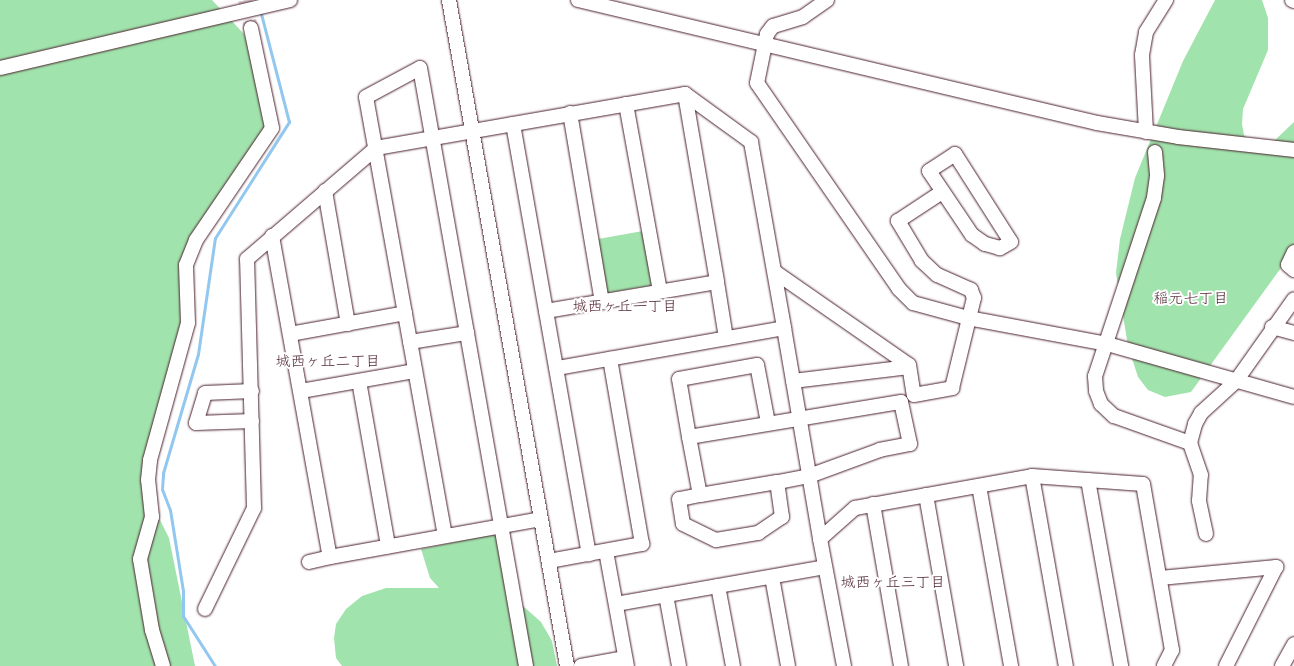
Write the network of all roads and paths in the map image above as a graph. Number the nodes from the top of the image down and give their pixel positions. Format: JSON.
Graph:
{"nodes":[{"id":1,"x":290,"y":0,"type":"edge"},
{"id":2,"x":449,"y":0,"type":"edge"},
{"id":3,"x":578,"y":0,"type":"edge"},
{"id":4,"x":827,"y":0,"type":"edge"},
{"id":5,"x":1166,"y":0,"type":"edge"},
{"id":6,"x":251,"y":28,"type":"tunnel mouth"},
{"id":7,"x":764,"y":43,"type":"junction"},
{"id":8,"x":0,"y":68,"type":"edge"},
{"id":9,"x":685,"y":94,"type":"junction"},
{"id":10,"x":626,"y":104,"type":"junction"},
{"id":11,"x":570,"y":114,"type":"junction"},
{"id":12,"x":513,"y":124,"type":"junction"},
{"id":13,"x":473,"y":130,"type":"junction"},
{"id":14,"x":1146,"y":132,"type":"junction"},
{"id":15,"x":433,"y":138,"type":"junction"},
{"id":16,"x":376,"y":148,"type":"junction"},
{"id":17,"x":1294,"y":150,"type":"edge"},
{"id":18,"x":1155,"y":152,"type":"dead end"},
{"id":19,"x":325,"y":191,"type":"junction"},
{"id":20,"x":942,"y":192,"type":"junction"},
{"id":21,"x":272,"y":236,"type":"junction"},
{"id":22,"x":1294,"y":252,"type":"edge"},
{"id":23,"x":1294,"y":270,"type":"edge"},
{"id":24,"x":774,"y":272,"type":"junction"},
{"id":25,"x":716,"y":282,"type":"junction"},
{"id":26,"x":660,"y":292,"type":"junction"},
{"id":27,"x":1294,"y":299,"type":"edge"},
{"id":28,"x":602,"y":302,"type":"junction"},
{"id":29,"x":546,"y":311,"type":"junction"},
{"id":30,"x":405,"y":313,"type":"junction"},
{"id":31,"x":968,"y":318,"type":"junction"},
{"id":32,"x":348,"y":324,"type":"junction"},
{"id":33,"x":1272,"y":327,"type":"junction"},
{"id":34,"x":784,"y":328,"type":"junction"},
{"id":35,"x":467,"y":332,"type":"junction"},
{"id":36,"x":1294,"y":333,"type":"edge"},
{"id":37,"x":290,"y":334,"type":"junction"},
{"id":38,"x":726,"y":338,"type":"junction"},
{"id":39,"x":410,"y":342,"type":"junction"},
{"id":40,"x":1106,"y":344,"type":"junction"},
{"id":41,"x":610,"y":359,"type":"junction"},
{"id":42,"x":909,"y":367,"type":"junction"},
{"id":43,"x":556,"y":368,"type":"junction"},
{"id":44,"x":415,"y":371,"type":"junction"},
{"id":45,"x":359,"y":381,"type":"junction"},
{"id":46,"x":793,"y":381,"type":"junction"},
{"id":47,"x":1236,"y":381,"type":"junction"},
{"id":48,"x":252,"y":391,"type":"junction"},
{"id":49,"x":301,"y":391,"type":"junction"},
{"id":50,"x":1294,"y":397,"type":"edge"},
{"id":51,"x":799,"y":417,"type":"junction"},
{"id":52,"x":252,"y":422,"type":"junction"},
{"id":53,"x":768,"y":423,"type":"junction"},
{"id":54,"x":689,"y":437,"type":"junction"},
{"id":55,"x":1190,"y":443,"type":"junction"},
{"id":56,"x":809,"y":476,"type":"junction"},
{"id":57,"x":1032,"y":476,"type":"junction"},
{"id":58,"x":1088,"y":480,"type":"junction"},
{"id":59,"x":777,"y":482,"type":"junction"},
{"id":60,"x":979,"y":486,"type":"junction"},
{"id":61,"x":700,"y":495,"type":"junction"},
{"id":62,"x":926,"y":495,"type":"junction"},
{"id":63,"x":873,"y":504,"type":"junction"},
{"id":64,"x":542,"y":519,"type":"junction"},
{"id":65,"x":501,"y":526,"type":"junction"},
{"id":66,"x":1206,"y":534,"type":"dead end"},
{"id":67,"x":445,"y":536,"type":"junction"},
{"id":68,"x":820,"y":539,"type":"junction"},
{"id":69,"x":388,"y":546,"type":"junction"},
{"id":70,"x":606,"y":551,"type":"junction"},
{"id":71,"x":589,"y":554,"type":"junction"},
{"id":72,"x":330,"y":557,"type":"junction"},
{"id":73,"x":309,"y":562,"type":"dead end"},
{"id":74,"x":549,"y":562,"type":"junction"},
{"id":75,"x":825,"y":567,"type":"junction"},
{"id":76,"x":772,"y":577,"type":"junction"},
{"id":77,"x":1160,"y":578,"type":"junction"},
{"id":78,"x":718,"y":586,"type":"junction"},
{"id":79,"x":666,"y":595,"type":"junction"},
{"id":80,"x":616,"y":604,"type":"junction"},
{"id":81,"x":205,"y":609,"type":"dead end"},
{"id":82,"x":1294,"y":644,"type":"edge"},
{"id":83,"x":626,"y":662,"type":"edge"},
{"id":84,"x":163,"y":666,"type":"edge"},
{"id":85,"x":526,"y":666,"type":"edge"},
{"id":86,"x":567,"y":666,"type":"edge"},
{"id":87,"x":581,"y":666,"type":"edge"},
{"id":88,"x":678,"y":666,"type":"edge"},
{"id":89,"x":733,"y":666,"type":"edge"},
{"id":90,"x":788,"y":666,"type":"edge"},
{"id":91,"x":844,"y":666,"type":"edge"},
{"id":92,"x":901,"y":666,"type":"edge"},
{"id":93,"x":956,"y":666,"type":"edge"},
{"id":94,"x":1011,"y":666,"type":"edge"},
{"id":95,"x":1066,"y":666,"type":"edge"},
{"id":96,"x":1121,"y":666,"type":"edge"},
{"id":97,"x":1164,"y":666,"type":"edge"},
{"id":98,"x":1226,"y":666,"type":"edge"},
{"id":99,"x":1282,"y":666,"type":"edge"}],
"edges":[{"from":1,"to":8,"type":"street"},
{"from":2,"to":13,"type":"street"},
{"from":3,"to":7,"type":"street"},
{"from":4,"to":7,"type":"street"},
{"from":5,"to":14,"type":"street"},
{"from":6,"to":84,"type":"street"},
{"from":7,"to":14,"type":"street"},
{"from":7,"to":31,"type":"street"},
{"from":9,"to":10,"type":"street"},
{"from":9,"to":24,"type":"street"},
{"from":9,"to":25,"type":"street"},
{"from":10,"to":11,"type":"street"},
{"from":10,"to":26,"type":"street"},
{"from":11,"to":12,"type":"street"},
{"from":11,"to":28,"type":"street"},
{"from":12,"to":13,"type":"street"},
{"from":12,"to":29,"type":"street"},
{"from":13,"to":15,"type":"street"},
{"from":13,"to":64,"type":"street"},
{"from":14,"to":17,"type":"street"},
{"from":15,"to":16,"type":"street"},
{"from":15,"to":16,"type":"street"},
{"from":15,"to":35,"type":"street"},
{"from":16,"to":19,"type":"street"},
{"from":16,"to":30,"type":"street"},
{"from":18,"to":40,"type":"street"},
{"from":19,"to":21,"type":"street"},
{"from":19,"to":32,"type":"street"},
{"from":20,"to":20,"type":"street"},
{"from":20,"to":31,"type":"street"},
{"from":21,"to":37,"type":"street"},
{"from":21,"to":48,"type":"street"},
{"from":22,"to":23,"type":"street"},
{"from":24,"to":34,"type":"street"},
{"from":24,"to":42,"type":"street"},
{"from":25,"to":26,"type":"street"},
{"from":25,"to":38,"type":"street"},
{"from":26,"to":28,"type":"street"},
{"from":27,"to":33,"type":"street"},
{"from":28,"to":29,"type":"street"},
{"from":29,"to":43,"type":"street"},
{"from":30,"to":32,"type":"street"},
{"from":30,"to":39,"type":"street"},
{"from":31,"to":40,"type":"street"},
{"from":31,"to":42,"type":"street"},
{"from":32,"to":37,"type":"street"},
{"from":33,"to":36,"type":"street"},
{"from":33,"to":47,"type":"street"},
{"from":34,"to":38,"type":"street"},
{"from":34,"to":46,"type":"street"},
{"from":35,"to":39,"type":"street"},
{"from":35,"to":65,"type":"street"},
{"from":37,"to":49,"type":"street"},
{"from":38,"to":41,"type":"street"},
{"from":39,"to":44,"type":"street"},
{"from":40,"to":47,"type":"street"},
{"from":40,"to":55,"type":"street"},
{"from":41,"to":43,"type":"street"},
{"from":41,"to":70,"type":"street"},
{"from":42,"to":46,"type":"street"},
{"from":43,"to":71,"type":"street"},
{"from":44,"to":45,"type":"street"},
{"from":44,"to":67,"type":"street"},
{"from":45,"to":49,"type":"street"},
{"from":45,"to":69,"type":"street"},
{"from":46,"to":51,"type":"street"},
{"from":47,"to":50,"type":"street"},
{"from":47,"to":55,"type":"street"},
{"from":48,"to":52,"type":"street"},
{"from":48,"to":52,"type":"street"},
{"from":49,"to":72,"type":"street"},
{"from":51,"to":53,"type":"street"},
{"from":51,"to":56,"type":"street"},
{"from":51,"to":56,"type":"street"},
{"from":52,"to":81,"type":"street"},
{"from":53,"to":54,"type":"street"},
{"from":53,"to":54,"type":"street"},
{"from":54,"to":61,"type":"street"},
{"from":55,"to":66,"type":"street"},
{"from":56,"to":59,"type":"street"},
{"from":56,"to":68,"type":"street"},
{"from":57,"to":58,"type":"street"},
{"from":57,"to":60,"type":"street"},
{"from":57,"to":95,"type":"street"},
{"from":58,"to":77,"type":"street"},
{"from":58,"to":96,"type":"street"},
{"from":59,"to":61,"type":"street"},
{"from":59,"to":61,"type":"street"},
{"from":60,"to":62,"type":"street"},
{"from":60,"to":94,"type":"street"},
{"from":62,"to":63,"type":"street"},
{"from":62,"to":93,"type":"street"},
{"from":63,"to":68,"type":"street"},
{"from":63,"to":92,"type":"street"},
{"from":64,"to":65,"type":"street"},
{"from":64,"to":74,"type":"street"},
{"from":65,"to":67,"type":"street"},
{"from":65,"to":85,"type":"street"},
{"from":67,"to":69,"type":"street"},
{"from":68,"to":75,"type":"street"},
{"from":69,"to":72,"type":"street"},
{"from":70,"to":71,"type":"street"},
{"from":70,"to":80,"type":"street"},
{"from":71,"to":74,"type":"street"},
{"from":72,"to":73,"type":"street"},
{"from":74,"to":86,"type":"street"},
{"from":75,"to":76,"type":"street"},
{"from":75,"to":91,"type":"street"},
{"from":76,"to":78,"type":"street"},
{"from":76,"to":90,"type":"street"},
{"from":77,"to":97,"type":"street"},
{"from":77,"to":98,"type":"street"},
{"from":78,"to":79,"type":"street"},
{"from":78,"to":89,"type":"street"},
{"from":79,"to":80,"type":"street"},
{"from":79,"to":88,"type":"street"},
{"from":80,"to":83,"type":"street"},
{"from":82,"to":99,"type":"street"},
{"from":83,"to":87,"type":"street"}]}
